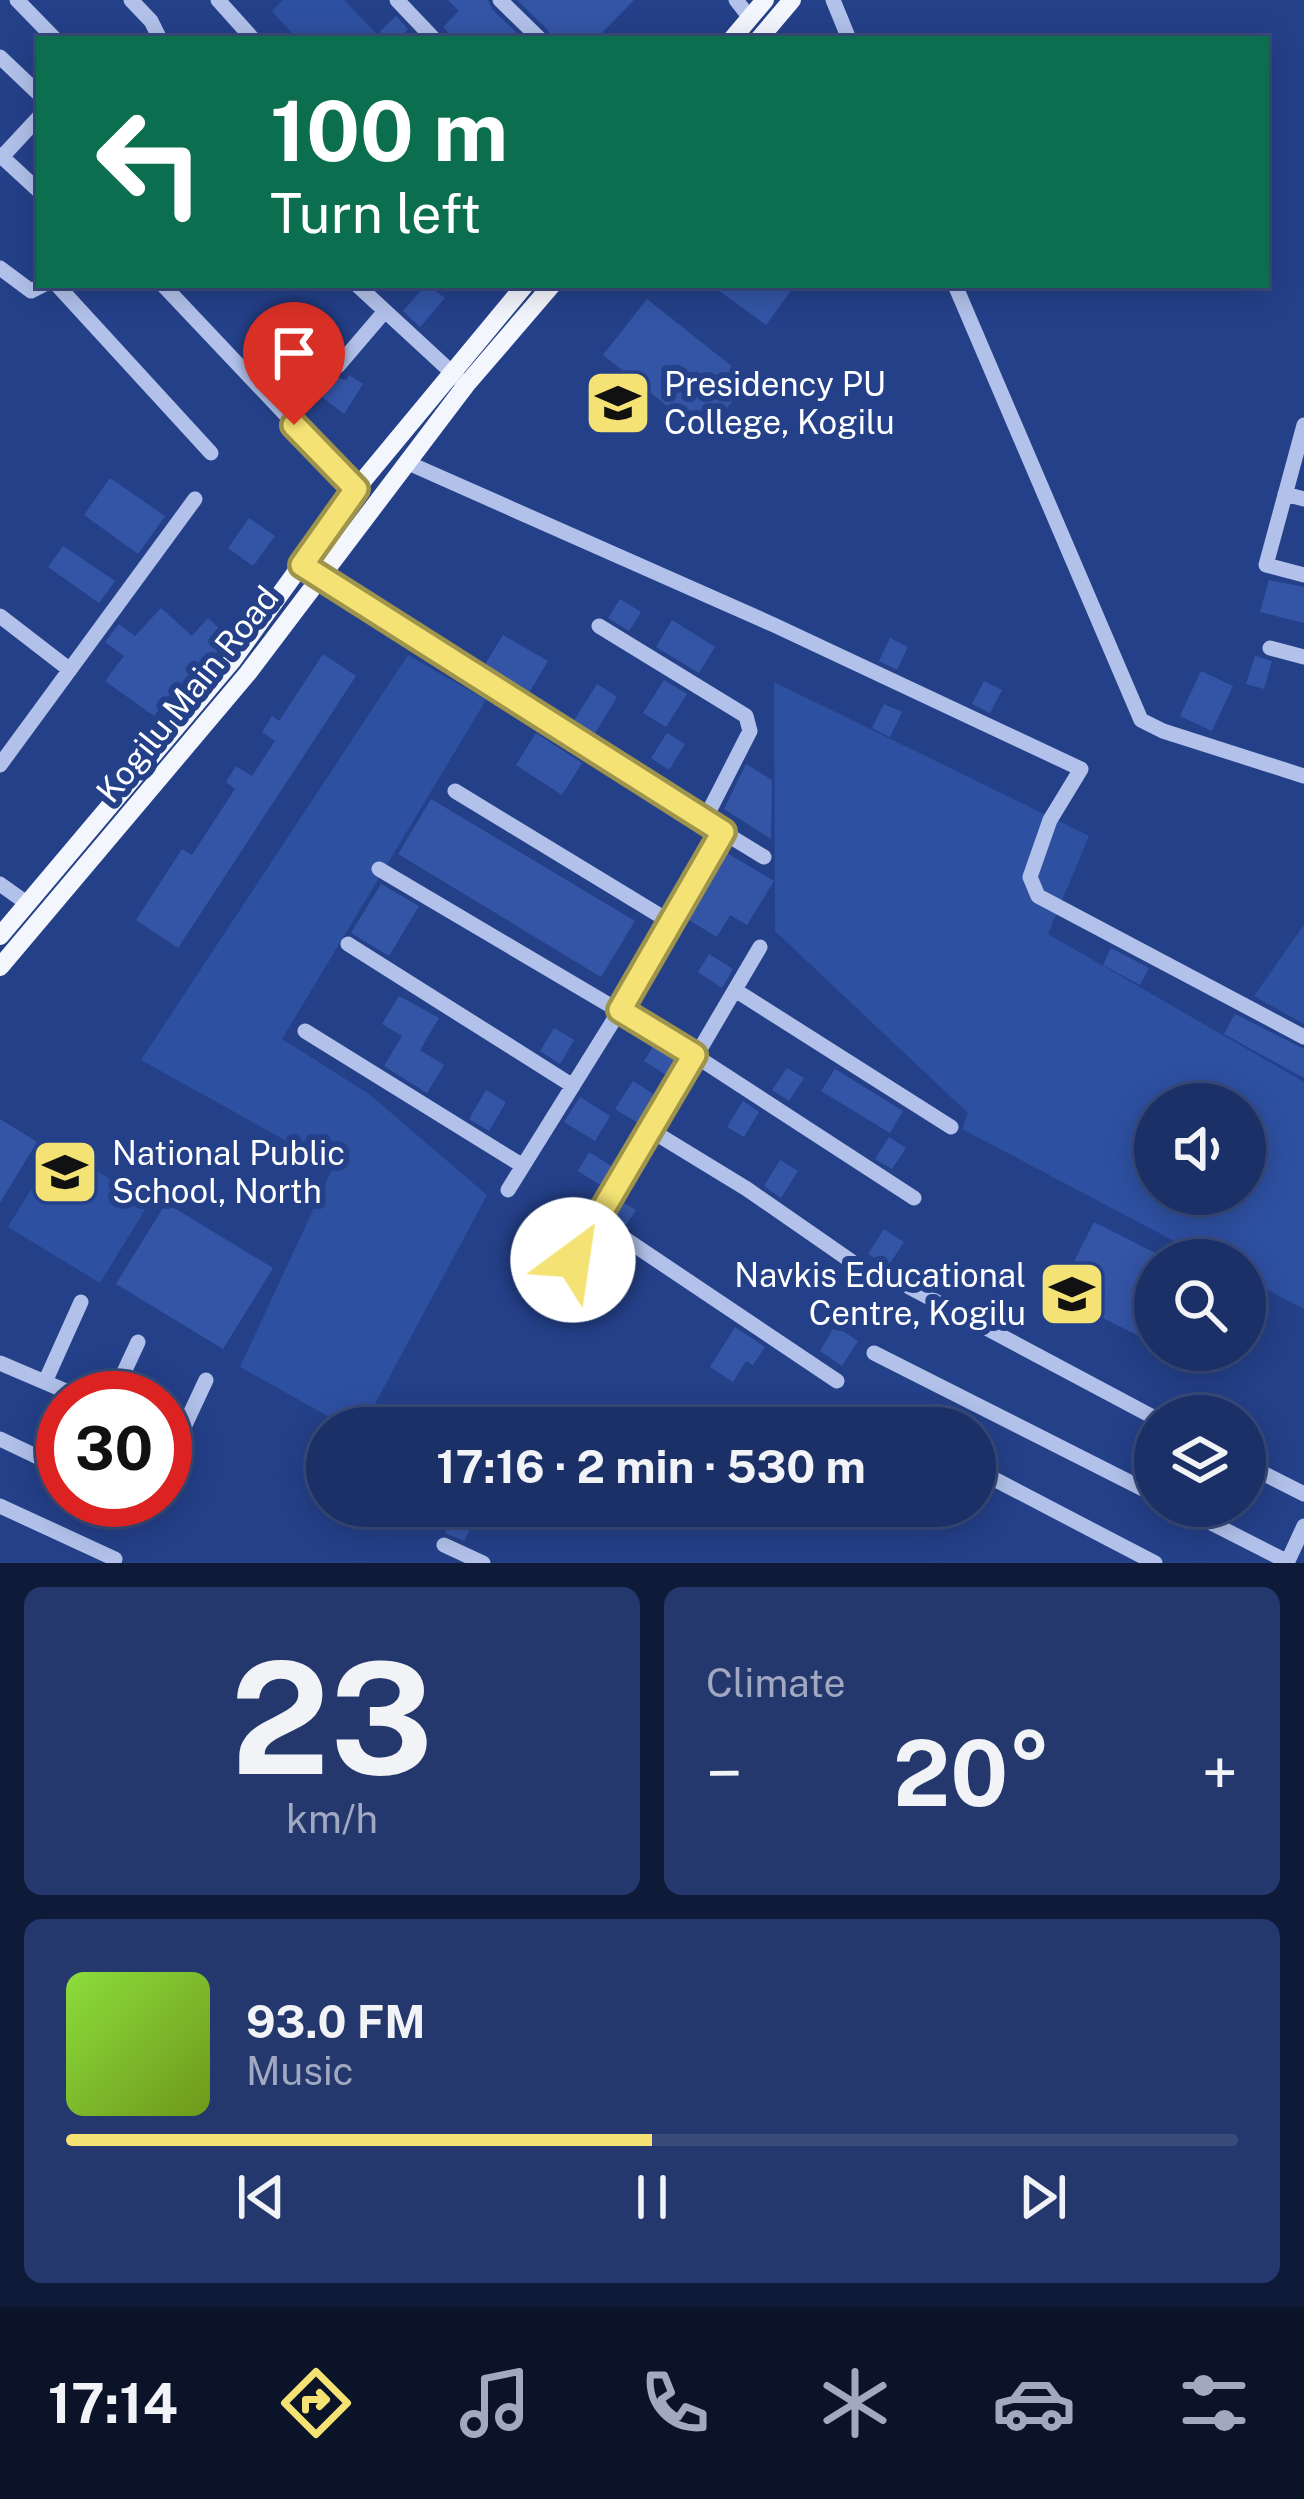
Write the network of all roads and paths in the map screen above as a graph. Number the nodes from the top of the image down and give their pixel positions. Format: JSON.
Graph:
{"nodes":[{"id":1,"x":17,"y":0,"type":"edge"},
{"id":2,"x":131,"y":0,"type":"edge"},
{"id":3,"x":218,"y":0,"type":"edge"},
{"id":4,"x":397,"y":0,"type":"edge"},
{"id":5,"x":500,"y":0,"type":"edge"},
{"id":6,"x":736,"y":0,"type":"edge"},
{"id":7,"x":765,"y":0,"type":"edge"},
{"id":8,"x":792,"y":0,"type":"edge"},
{"id":9,"x":833,"y":0,"type":"edge"},
{"id":10,"x":750,"y":18,"type":"junction"},
{"id":11,"x":53,"y":36,"type":"edge"},
{"id":12,"x":158,"y":36,"type":"edge"},
{"id":13,"x":250,"y":36,"type":"edge"},
{"id":14,"x":431,"y":36,"type":"edge"},
{"id":15,"x":537,"y":36,"type":"edge"},
{"id":16,"x":735,"y":36,"type":"edge"},
{"id":17,"x":762,"y":36,"type":"edge"},
{"id":18,"x":849,"y":36,"type":"edge"},
{"id":19,"x":0,"y":57,"type":"edge"},
{"id":20,"x":36,"y":91,"type":"edge"},
{"id":21,"x":36,"y":120,"type":"edge"},
{"id":22,"x":1,"y":156,"type":"edge"},
{"id":23,"x":36,"y":188,"type":"edge"},
{"id":24,"x":0,"y":268,"type":"edge"},
{"id":25,"x":37,"y":288,"type":"edge"},
{"id":26,"x":60,"y":288,"type":"edge"},
{"id":27,"x":166,"y":288,"type":"edge"},
{"id":28,"x":360,"y":288,"type":"edge"},
{"id":29,"x":523,"y":288,"type":"edge"},
{"id":30,"x":548,"y":288,"type":"edge"},
{"id":31,"x":956,"y":288,"type":"edge"},
{"id":32,"x":385,"y":311,"type":"junction"},
{"id":33,"x":338,"y":366,"type":"dead end"},
{"id":34,"x":458,"y":378,"type":"junction"},
{"id":35,"x":1304,"y":424,"type":"edge"},
{"id":36,"x":211,"y":453,"type":"dead end"},
{"id":37,"x":406,"y":462,"type":"junction"},
{"id":38,"x":356,"y":489,"type":"junction"},
{"id":39,"x":1285,"y":494,"type":"junction"},
{"id":40,"x":195,"y":499,"type":"dead end"},
{"id":41,"x":1304,"y":499,"type":"edge"},
{"id":42,"x":310,"y":571,"type":"junction"},
{"id":43,"x":1304,"y":575,"type":"edge"},
{"id":44,"x":0,"y":616,"type":"edge"},
{"id":45,"x":598,"y":626,"type":"dead end"},
{"id":46,"x":1270,"y":648,"type":"dead end"},
{"id":47,"x":1304,"y":657,"type":"edge"},
{"id":48,"x":70,"y":670,"type":"junction"},
{"id":49,"x":0,"y":765,"type":"edge"},
{"id":50,"x":1304,"y":776,"type":"edge"},
{"id":51,"x":455,"y":791,"type":"dead end"},
{"id":52,"x":704,"y":820,"type":"junction"},
{"id":53,"x":723,"y":832,"type":"junction"},
{"id":54,"x":764,"y":856,"type":"dead end"},
{"id":55,"x":379,"y":868,"type":"dead end"},
{"id":56,"x":0,"y":884,"type":"edge"},
{"id":57,"x":28,"y":904,"type":"junction"},
{"id":58,"x":672,"y":923,"type":"junction"},
{"id":59,"x":0,"y":937,"type":"edge"},
{"id":60,"x":347,"y":944,"type":"dead end"},
{"id":61,"x":760,"y":947,"type":"dead end"},
{"id":62,"x":0,"y":968,"type":"edge"},
{"id":63,"x":734,"y":990,"type":"junction"},
{"id":64,"x":620,"y":1010,"type":"junction"},
{"id":65,"x":305,"y":1030,"type":"dead end"},
{"id":66,"x":1304,"y":1037,"type":"edge"},
{"id":67,"x":694,"y":1055,"type":"junction"},
{"id":68,"x":573,"y":1086,"type":"junction"},
{"id":69,"x":951,"y":1127,"type":"dead end"},
{"id":70,"x":652,"y":1131,"type":"junction"},
{"id":71,"x":523,"y":1166,"type":"junction"},
{"id":72,"x":508,"y":1190,"type":"dead end"},
{"id":73,"x":914,"y":1198,"type":"dead end"},
{"id":74,"x":597,"y":1220,"type":"junction"},
{"id":75,"x":573,"y":1260,"type":"dead end"},
{"id":76,"x":884,"y":1284,"type":"dead end"},
{"id":77,"x":909,"y":1287,"type":"dead end"},
{"id":78,"x":81,"y":1302,"type":"dead end"},
{"id":79,"x":138,"y":1342,"type":"dead end"},
{"id":80,"x":874,"y":1354,"type":"dead end"},
{"id":81,"x":0,"y":1363,"type":"edge"},
{"id":82,"x":50,"y":1371,"type":"edge"},
{"id":83,"x":125,"y":1371,"type":"edge"},
{"id":84,"x":36,"y":1378,"type":"edge"},
{"id":85,"x":206,"y":1379,"type":"dead end"},
{"id":86,"x":837,"y":1381,"type":"dead end"},
{"id":87,"x":1134,"y":1407,"type":"edge"},
{"id":88,"x":192,"y":1409,"type":"edge"},
{"id":89,"x":0,"y":1439,"type":"edge"},
{"id":90,"x":36,"y":1456,"type":"edge"},
{"id":91,"x":1266,"y":1475,"type":"edge"},
{"id":92,"x":996,"y":1480,"type":"edge"},
{"id":93,"x":1134,"y":1484,"type":"edge"},
{"id":94,"x":1304,"y":1494,"type":"edge"},
{"id":95,"x":0,"y":1506,"type":"edge"},
{"id":96,"x":1304,"y":1526,"type":"edge"},
{"id":97,"x":1219,"y":1527,"type":"edge"},
{"id":98,"x":444,"y":1545,"type":"dead end"},
{"id":99,"x":115,"y":1559,"type":"dead end"},
{"id":100,"x":1288,"y":1562,"type":"edge"},
{"id":101,"x":483,"y":1563,"type":"edge"},
{"id":102,"x":1155,"y":1563,"type":"edge"}],
"edges":[{"from":1,"to":11,"type":"street"},
{"from":2,"to":12,"type":"street"},
{"from":3,"to":13,"type":"street"},
{"from":4,"to":14,"type":"street"},
{"from":5,"to":15,"type":"street"},
{"from":6,"to":10,"type":"street"},
{"from":7,"to":10,"type":"main road"},
{"from":8,"to":17,"type":"main road"},
{"from":9,"to":18,"type":"street"},
{"from":10,"to":16,"type":"main road"},
{"from":19,"to":20,"type":"street"},
{"from":21,"to":22,"type":"street"},
{"from":22,"to":23,"type":"street"},
{"from":24,"to":25,"type":"street"},
{"from":26,"to":36,"type":"street"},
{"from":27,"to":38,"type":"street"},
{"from":28,"to":32,"type":"street"},
{"from":29,"to":34,"type":"main road","name":"Kogilu Main Road"},
{"from":30,"to":34,"type":"main road","name":"Kogilu Main Road"},
{"from":31,"to":50,"type":"street"},
{"from":32,"to":33,"type":"street"},
{"from":32,"to":34,"type":"street"},
{"from":34,"to":37,"type":"main road","name":"Kogilu Main Road"},
{"from":34,"to":38,"type":"main road","name":"Kogilu Main Road"},
{"from":35,"to":39,"type":"street"},
{"from":37,"to":42,"type":"main road","name":"Kogilu Main Road"},
{"from":37,"to":66,"type":"street"},
{"from":38,"to":42,"type":"main road","name":"Kogilu Main Road"},
{"from":39,"to":41,"type":"street"},
{"from":39,"to":43,"type":"street"},
{"from":40,"to":48,"type":"street"},
{"from":42,"to":52,"type":"street"},
{"from":42,"to":57,"type":"main road","name":"Kogilu Main Road"},
{"from":42,"to":62,"type":"main road","name":"Kogilu Main Road"},
{"from":44,"to":48,"type":"street"},
{"from":45,"to":52,"type":"street"},
{"from":46,"to":47,"type":"street"},
{"from":48,"to":49,"type":"street"},
{"from":51,"to":58,"type":"street"},
{"from":52,"to":53,"type":"street"},
{"from":53,"to":54,"type":"street"},
{"from":53,"to":58,"type":"street"},
{"from":55,"to":64,"type":"street"},
{"from":56,"to":57,"type":"street"},
{"from":57,"to":59,"type":"main road","name":"Kogilu Main Road"},
{"from":58,"to":64,"type":"street"},
{"from":60,"to":68,"type":"street"},
{"from":61,"to":63,"type":"street"},
{"from":63,"to":67,"type":"street"},
{"from":63,"to":69,"type":"street"},
{"from":64,"to":67,"type":"street"},
{"from":64,"to":68,"type":"street"},
{"from":65,"to":71,"type":"street"},
{"from":67,"to":70,"type":"street"},
{"from":67,"to":73,"type":"street"},
{"from":68,"to":71,"type":"street"},
{"from":70,"to":74,"type":"street"},
{"from":70,"to":76,"type":"street"},
{"from":71,"to":72,"type":"street"},
{"from":74,"to":75,"type":"street"},
{"from":74,"to":86,"type":"street"},
{"from":77,"to":87,"type":"street"},
{"from":78,"to":82,"type":"street"},
{"from":79,"to":83,"type":"street"},
{"from":80,"to":93,"type":"street"},
{"from":81,"to":84,"type":"street"},
{"from":85,"to":88,"type":"street"},
{"from":89,"to":90,"type":"street"},
{"from":91,"to":94,"type":"street"},
{"from":92,"to":102,"type":"street"},
{"from":95,"to":99,"type":"street"},
{"from":96,"to":100,"type":"street"},
{"from":97,"to":100,"type":"street"},
{"from":98,"to":101,"type":"street"}]}
